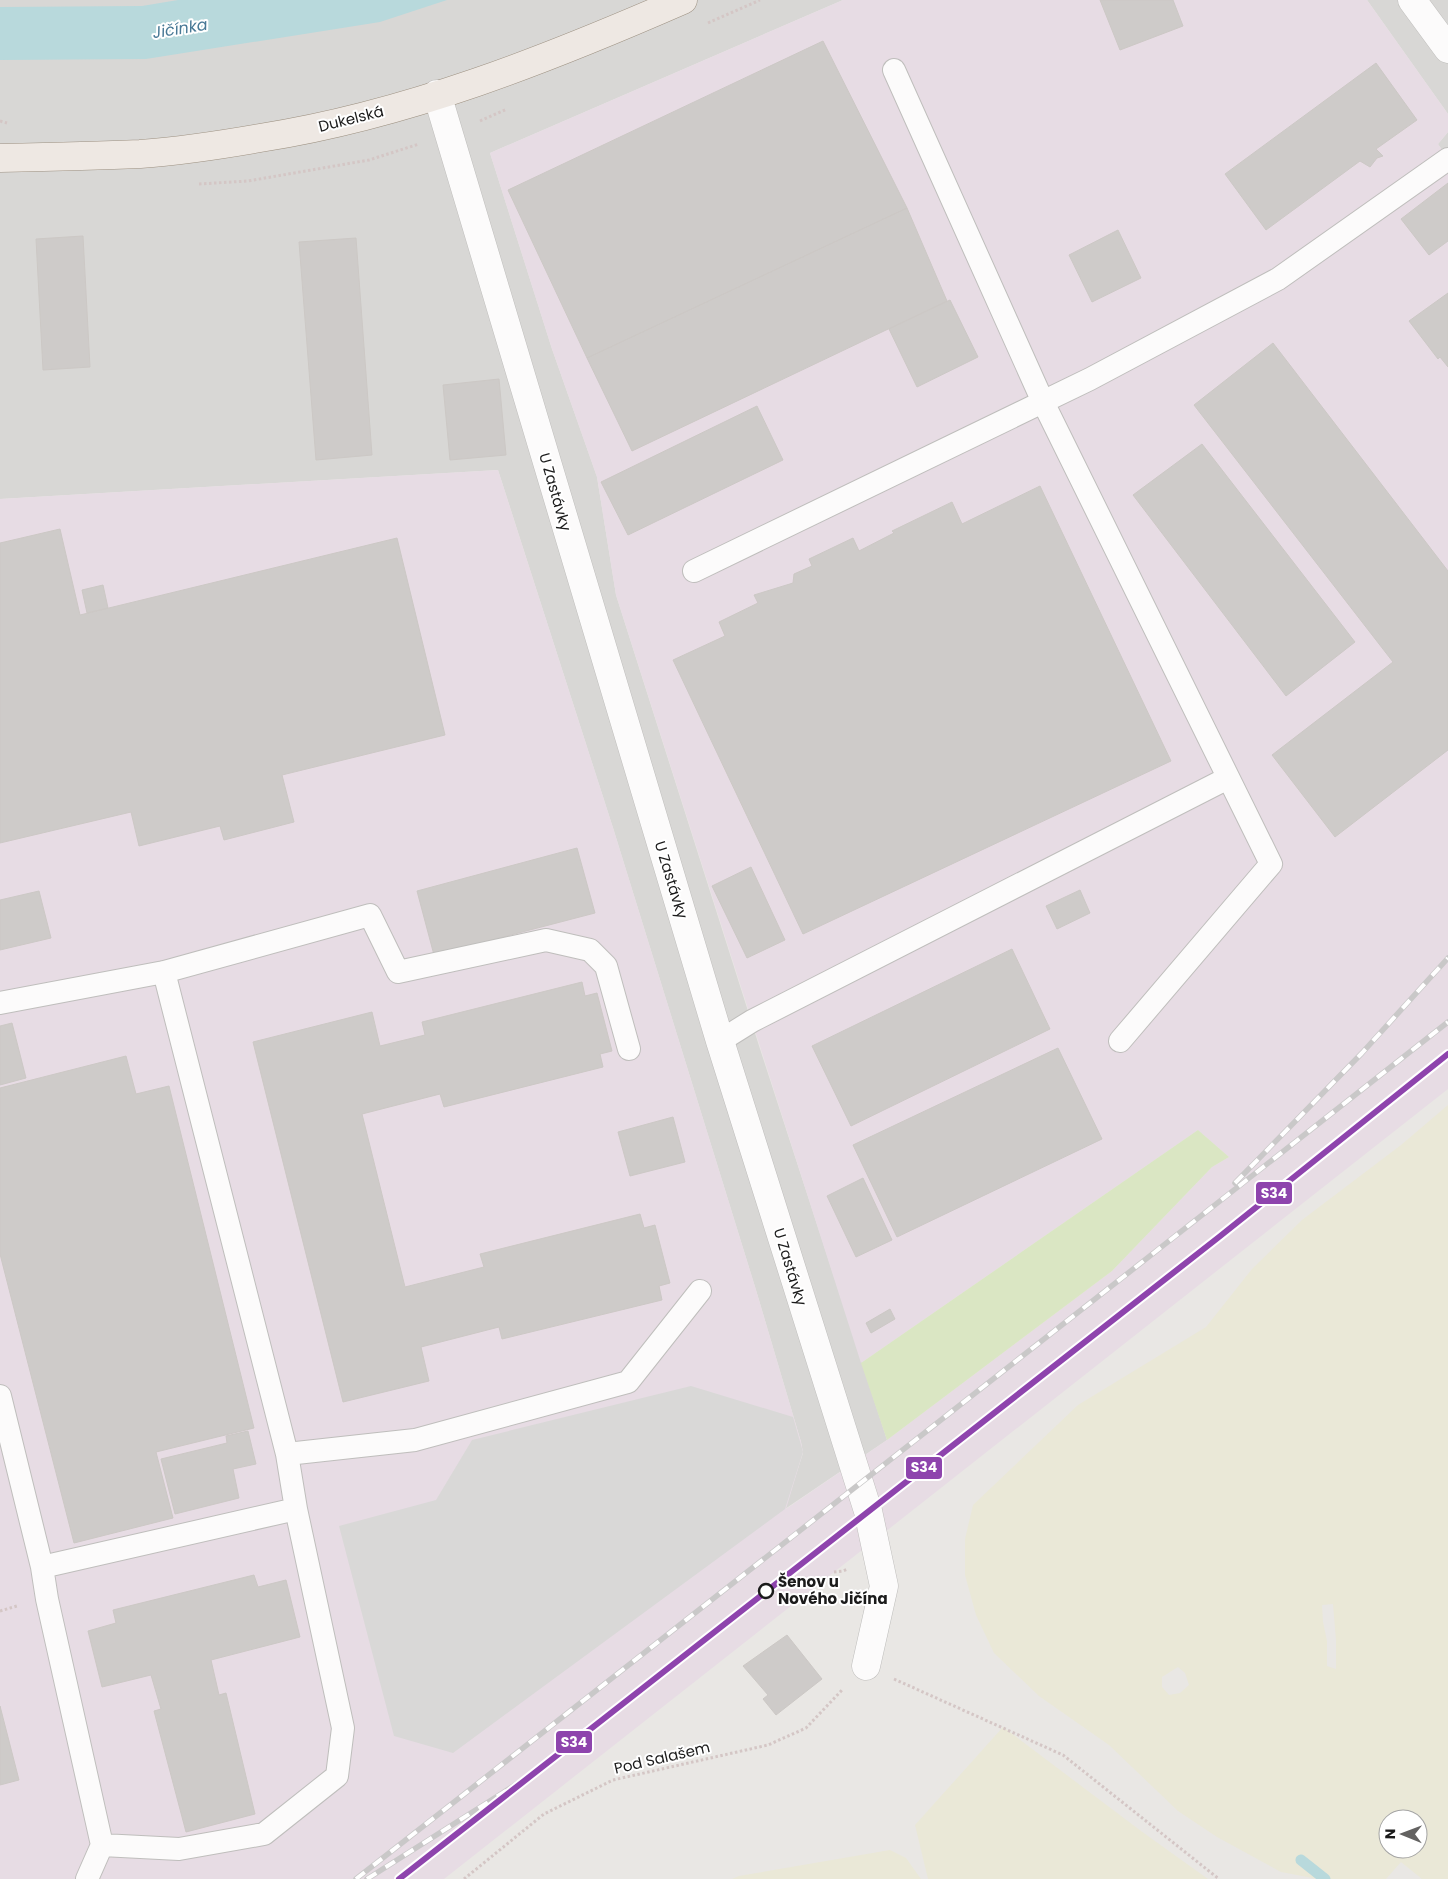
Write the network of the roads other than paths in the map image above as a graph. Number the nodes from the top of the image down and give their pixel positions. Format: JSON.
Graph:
{"nodes":[{"id":1,"x":683,"y":0,"type":"edge"},
{"id":2,"x":1412,"y":0,"type":"edge"},
{"id":3,"x":1448,"y":49,"type":"edge"},
{"id":4,"x":894,"y":70,"type":"dead end"},
{"id":5,"x":437,"y":94,"type":"junction"},
{"id":6,"x":0,"y":158,"type":"edge"},
{"id":7,"x":1448,"y":159,"type":"edge"},
{"id":8,"x":1042,"y":402,"type":"junction"},
{"id":9,"x":694,"y":571,"type":"dead end"},
{"id":10,"x":1228,"y":778,"type":"junction"},
{"id":11,"x":164,"y":972,"type":"junction"},
{"id":12,"x":0,"y":1003,"type":"edge"},
{"id":13,"x":720,"y":1041,"type":"junction"},
{"id":14,"x":1120,"y":1041,"type":"dead end"},
{"id":15,"x":629,"y":1049,"type":"dead end"},
{"id":16,"x":700,"y":1291,"type":"dead end"},
{"id":17,"x":0,"y":1396,"type":"edge"},
{"id":18,"x":287,"y":1454,"type":"junction"},
{"id":19,"x":296,"y":1509,"type":"junction"},
{"id":20,"x":42,"y":1567,"type":"junction"},
{"id":21,"x":866,"y":1666,"type":"road end"},
{"id":22,"x":102,"y":1845,"type":"junction"},
{"id":23,"x":87,"y":1879,"type":"edge"}],
"edges":[{"from":1,"to":5,"type":"main road","name":"Dukelská"},
{"from":2,"to":3,"type":"street"},
{"from":4,"to":8,"type":"lane"},
{"from":5,"to":6,"type":"main road","name":"Dukelská"},
{"from":5,"to":13,"type":"street","name":"U Zastávky"},
{"from":7,"to":8,"type":"lane"},
{"from":8,"to":9,"type":"lane"},
{"from":8,"to":10,"type":"lane"},
{"from":10,"to":13,"type":"lane"},
{"from":10,"to":14,"type":"lane"},
{"from":11,"to":12,"type":"lane"},
{"from":11,"to":15,"type":"lane"},
{"from":11,"to":18,"type":"lane"},
{"from":13,"to":21,"type":"street","name":"U Zastávky"},
{"from":16,"to":18,"type":"lane"},
{"from":17,"to":20,"type":"lane"},
{"from":18,"to":19,"type":"lane"},
{"from":19,"to":20,"type":"lane"},
{"from":19,"to":22,"type":"lane"},
{"from":20,"to":22,"type":"lane"},
{"from":22,"to":23,"type":"lane"}]}
